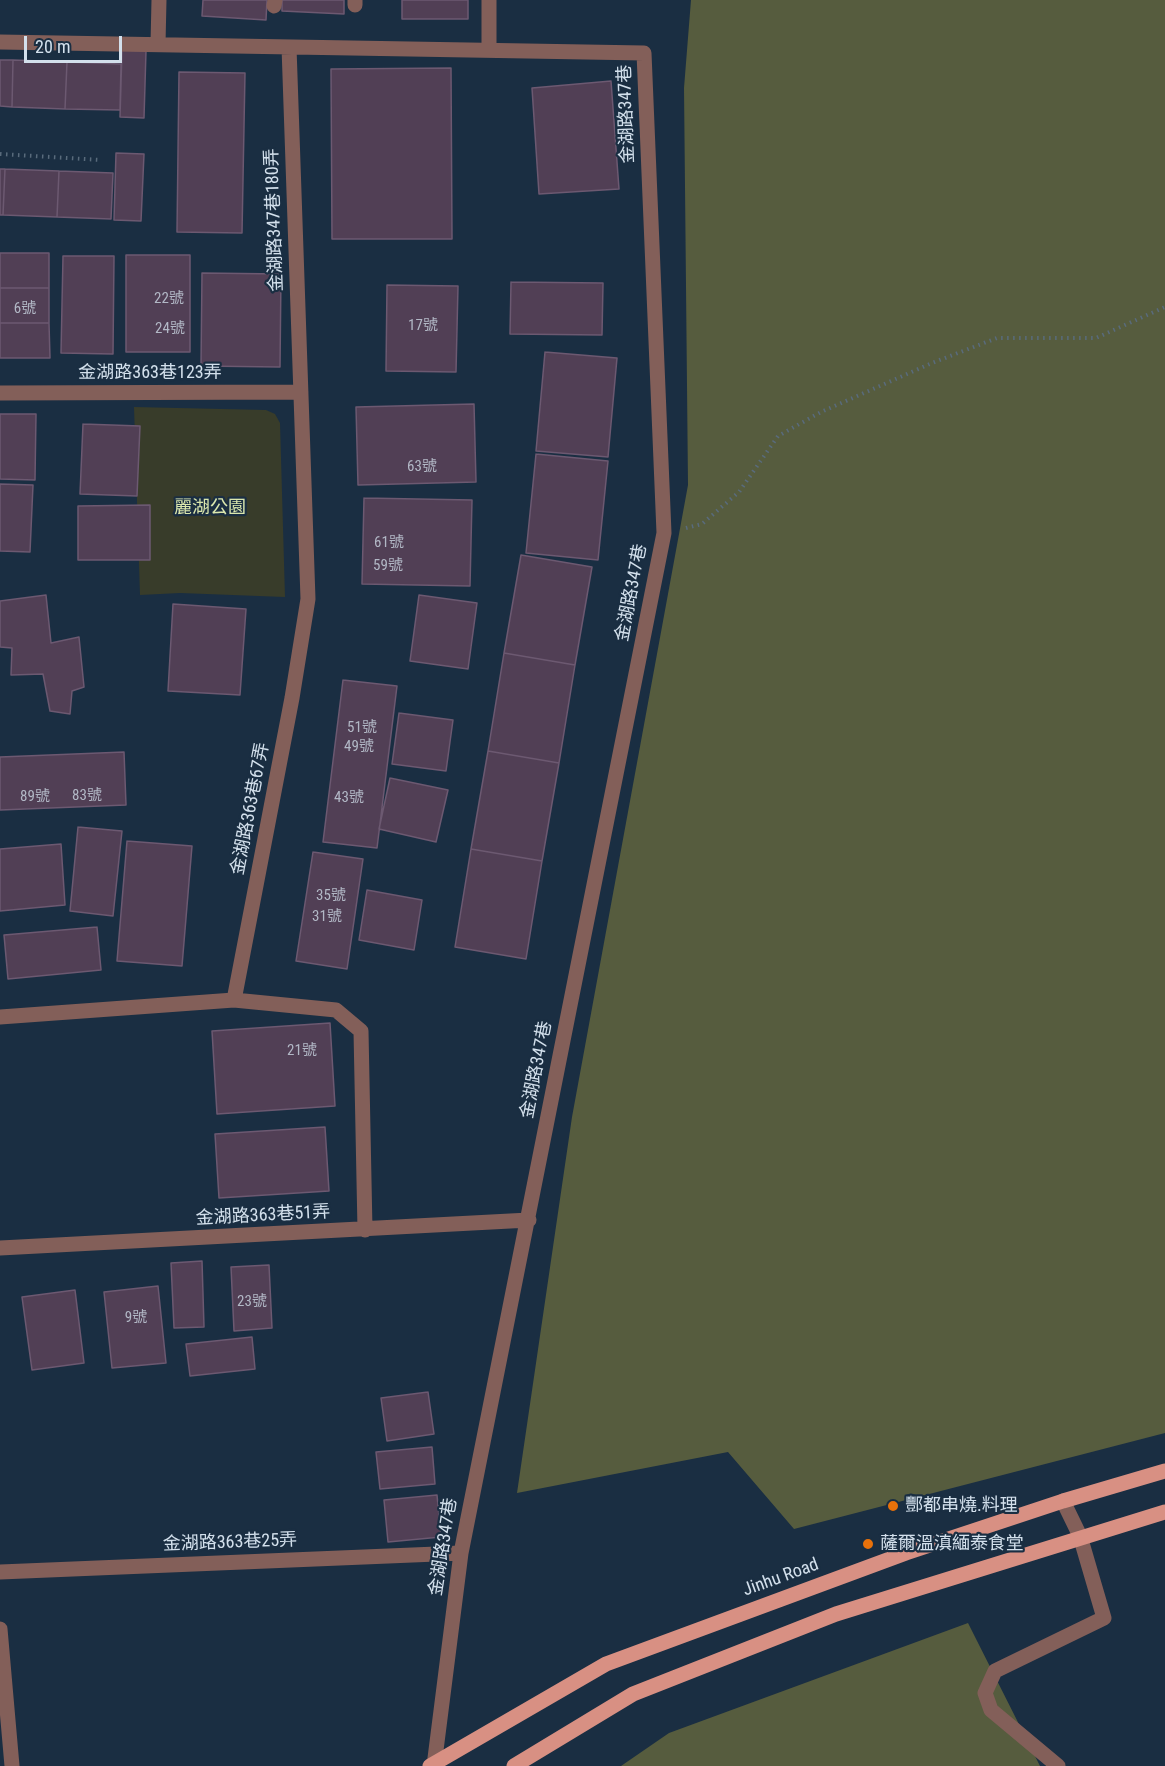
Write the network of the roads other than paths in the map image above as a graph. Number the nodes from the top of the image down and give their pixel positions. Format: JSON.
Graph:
{"nodes":[{"id":1,"x":159,"y":0,"type":"edge"},
{"id":2,"x":489,"y":0,"type":"edge"},
{"id":3,"x":0,"y":42,"type":"edge"},
{"id":4,"x":158,"y":44,"type":"junction"},
{"id":5,"x":289,"y":47,"type":"junction"},
{"id":6,"x":489,"y":50,"type":"junction"},
{"id":7,"x":301,"y":392,"type":"junction"},
{"id":8,"x":0,"y":393,"type":"edge"},
{"id":9,"x":234,"y":1000,"type":"junction"},
{"id":10,"x":0,"y":1017,"type":"edge"},
{"id":11,"x":529,"y":1220,"type":"junction"},
{"id":12,"x":365,"y":1230,"type":"junction"},
{"id":13,"x":0,"y":1248,"type":"edge"},
{"id":14,"x":1165,"y":1471,"type":"edge"},
{"id":15,"x":1063,"y":1501,"type":"junction"},
{"id":16,"x":1165,"y":1512,"type":"edge"},
{"id":17,"x":1080,"y":1536,"type":"junction"},
{"id":18,"x":461,"y":1553,"type":"junction"},
{"id":19,"x":0,"y":1572,"type":"edge"},
{"id":20,"x":0,"y":1629,"type":"edge"},
{"id":21,"x":433,"y":1764,"type":"edge"},
{"id":22,"x":12,"y":1766,"type":"edge"},
{"id":23,"x":514,"y":1766,"type":"edge"},
{"id":24,"x":1058,"y":1766,"type":"edge"}],
"edges":[{"from":1,"to":4,"type":"street"},
{"from":2,"to":6,"type":"street"},
{"from":3,"to":4,"type":"street","name":"金湖路347巷"},
{"from":4,"to":5,"type":"street","name":"金湖路347巷"},
{"from":5,"to":6,"type":"street","name":"金湖路347巷"},
{"from":5,"to":7,"type":"street","name":"金湖路347巷180弄"},
{"from":6,"to":11,"type":"street","name":"金湖路347巷"},
{"from":7,"to":8,"type":"street","name":"金湖路363巷123弄"},
{"from":7,"to":9,"type":"street","name":"金湖路363巷67弄"},
{"from":9,"to":10,"type":"street"},
{"from":9,"to":12,"type":"street"},
{"from":11,"to":12,"type":"street","name":"金湖路363巷51弄"},
{"from":11,"to":18,"type":"street","name":"金湖路347巷"},
{"from":12,"to":13,"type":"street","name":"金湖路363巷51弄"},
{"from":14,"to":15,"type":"main road","name":"Jinhu Road"},
{"from":15,"to":17,"type":"street"},
{"from":15,"to":21,"type":"main road","name":"Jinhu Road"},
{"from":16,"to":17,"type":"main road"},
{"from":17,"to":23,"type":"main road"},
{"from":17,"to":24,"type":"street"},
{"from":18,"to":19,"type":"street","name":"金湖路363巷25弄"},
{"from":18,"to":21,"type":"street","name":"金湖路347巷"},
{"from":20,"to":22,"type":"street"}]}
